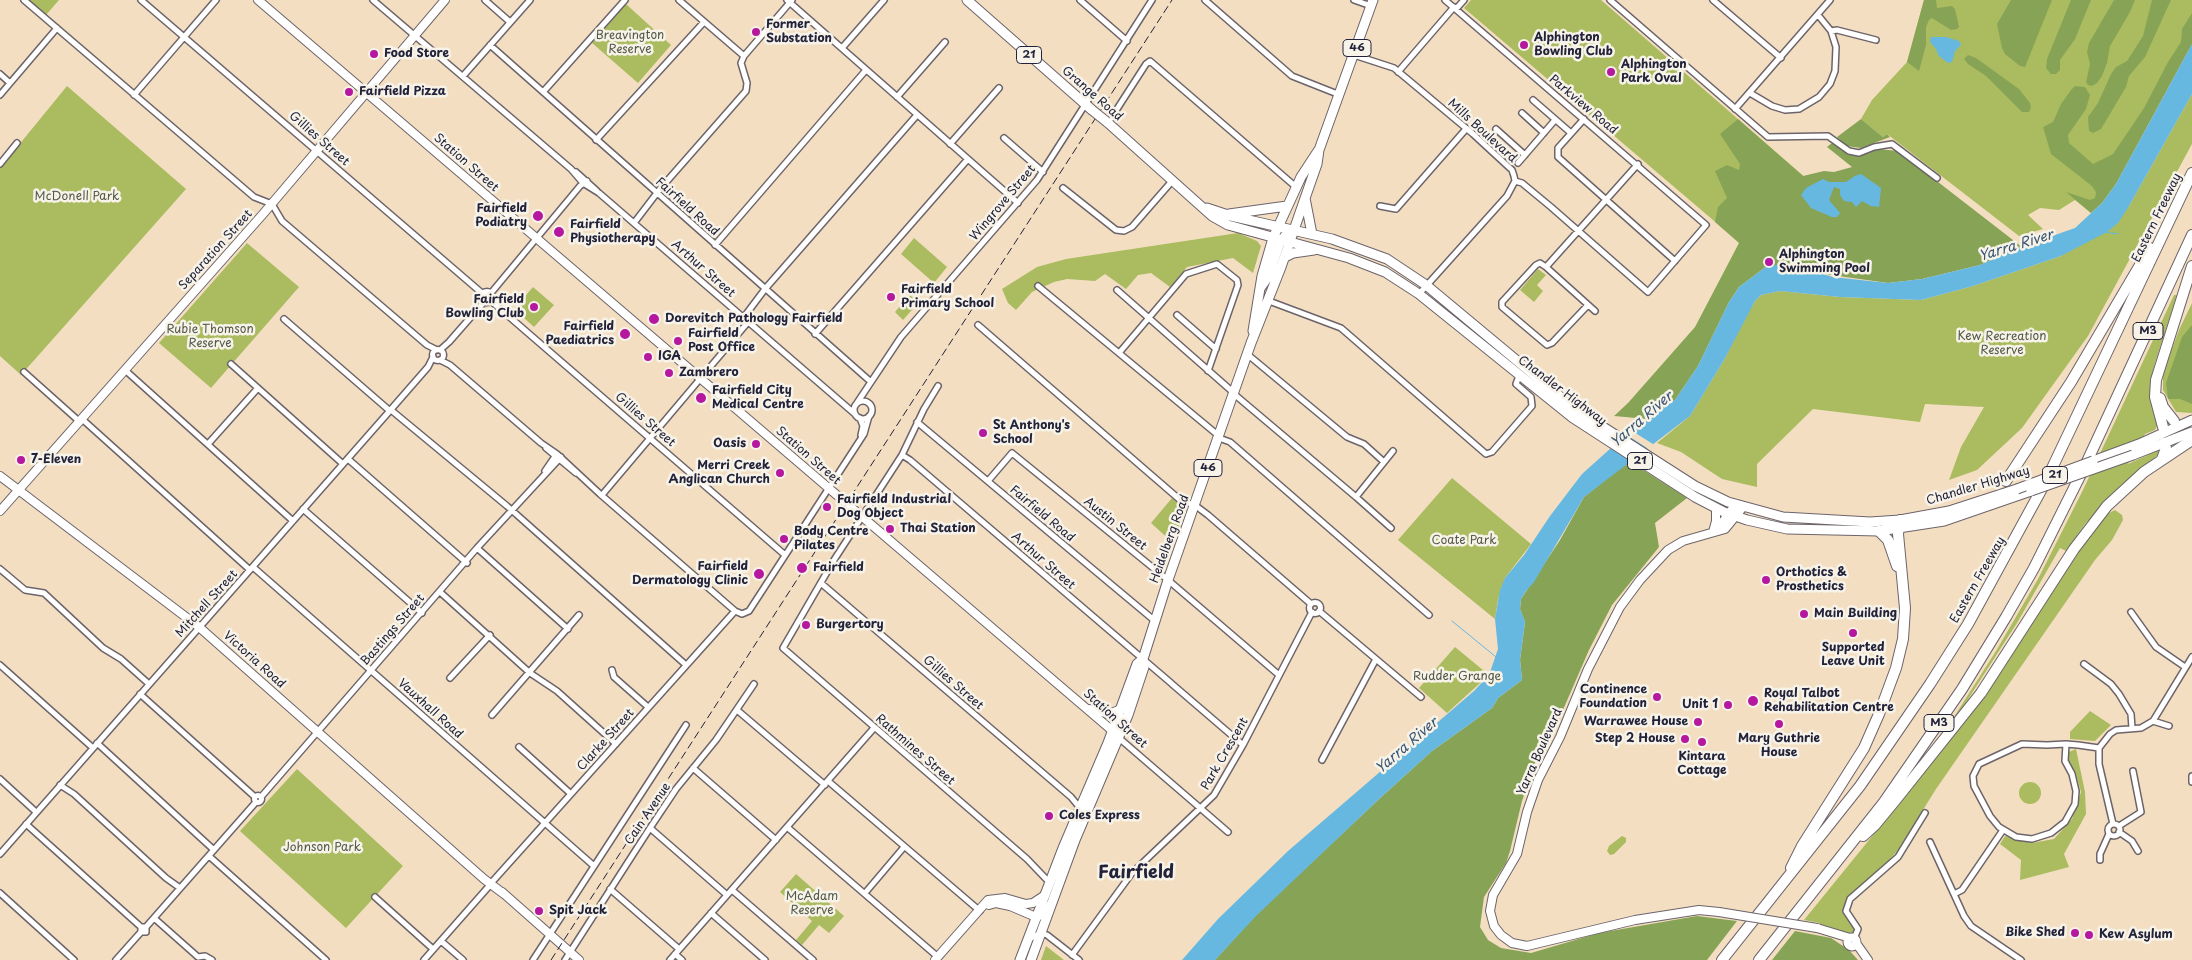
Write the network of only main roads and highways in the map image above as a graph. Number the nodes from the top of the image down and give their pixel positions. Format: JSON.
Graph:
{"nodes":[{"id":1,"x":445,"y":0,"type":"edge"},
{"id":2,"x":967,"y":0,"type":"edge"},
{"id":3,"x":263,"y":2,"type":"edge"},
{"id":4,"x":1372,"y":3,"type":"edge"},
{"id":5,"x":365,"y":92,"type":"junction"},
{"id":6,"x":1318,"y":150,"type":"junction"},
{"id":7,"x":2192,"y":173,"type":"edge"},
{"id":8,"x":1305,"y":198,"type":"junction"},
{"id":9,"x":1202,"y":206,"type":"junction"},
{"id":10,"x":1287,"y":206,"type":"junction"},
{"id":11,"x":1224,"y":214,"type":"junction"},
{"id":12,"x":1277,"y":227,"type":"junction"},
{"id":13,"x":2165,"y":228,"type":"junction"},
{"id":14,"x":1293,"y":230,"type":"junction"},
{"id":15,"x":1312,"y":234,"type":"junction"},
{"id":16,"x":2192,"y":235,"type":"edge"},
{"id":17,"x":1281,"y":240,"type":"junction"},
{"id":18,"x":1316,"y":249,"type":"junction"},
{"id":19,"x":1285,"y":257,"type":"junction"},
{"id":20,"x":2192,"y":266,"type":"edge"},
{"id":21,"x":1259,"y":290,"type":"junction"},
{"id":22,"x":1267,"y":300,"type":"junction"},
{"id":23,"x":1254,"y":324,"type":"junction"},
{"id":24,"x":1251,"y":343,"type":"junction"},
{"id":25,"x":2159,"y":369,"type":"junction"},
{"id":26,"x":2192,"y":420,"type":"edge"},
{"id":27,"x":2178,"y":423,"type":"junction"},
{"id":28,"x":1588,"y":424,"type":"junction"},
{"id":29,"x":2192,"y":432,"type":"edge"},
{"id":30,"x":2163,"y":434,"type":"junction"},
{"id":31,"x":2192,"y":440,"type":"edge"},
{"id":32,"x":2162,"y":459,"type":"junction"},
{"id":33,"x":0,"y":476,"type":"edge"},
{"id":34,"x":2013,"y":487,"type":"junction"},
{"id":35,"x":19,"y":490,"type":"junction"},
{"id":36,"x":2031,"y":491,"type":"junction"},
{"id":37,"x":1739,"y":505,"type":"junction"},
{"id":38,"x":1716,"y":508,"type":"junction"},
{"id":39,"x":0,"y":511,"type":"edge"},
{"id":40,"x":1733,"y":515,"type":"junction"},
{"id":41,"x":1899,"y":525,"type":"junction"},
{"id":42,"x":1879,"y":531,"type":"junction"},
{"id":43,"x":1713,"y":533,"type":"junction"},
{"id":44,"x":1903,"y":584,"type":"junction"},
{"id":45,"x":1143,"y":658,"type":"junction"},
{"id":46,"x":1082,"y":704,"type":"junction"},
{"id":47,"x":1121,"y":710,"type":"junction"},
{"id":48,"x":1116,"y":734,"type":"junction"},
{"id":49,"x":1849,"y":848,"type":"junction"},
{"id":50,"x":1786,"y":880,"type":"junction"},
{"id":51,"x":1044,"y":894,"type":"junction"},
{"id":52,"x":1011,"y":903,"type":"junction"},
{"id":53,"x":1051,"y":904,"type":"junction"},
{"id":54,"x":1036,"y":917,"type":"junction"},
{"id":55,"x":1021,"y":957,"type":"edge"},
{"id":56,"x":936,"y":958,"type":"edge"},
{"id":57,"x":1032,"y":959,"type":"edge"},
{"id":58,"x":579,"y":960,"type":"edge"},
{"id":59,"x":1722,"y":960,"type":"edge"},
{"id":60,"x":1759,"y":960,"type":"edge"},
{"id":61,"x":1867,"y":960,"type":"edge"}],
"edges":[{"from":1,"to":5,"type":"main road","name":"Separation Street"},
{"from":2,"to":9,"type":"main road","name":"Grange Road","number":"21","bridge":true},
{"from":3,"to":5,"type":"main road","name":"Station Street"},
{"from":4,"to":6,"type":"main road","name":"Heidelberg Road","number":"46"},
{"from":5,"to":35,"type":"main road","name":"Separation Street"},
{"from":5,"to":46,"type":"main road","name":"Station Street"},
{"from":6,"to":8,"type":"main road","name":"Heidelberg Road","number":"46"},
{"from":6,"to":10,"type":"main road","name":"Heidelberg Road","number":"46"},
{"from":7,"to":13,"type":"highway","name":"Eastern Freeway","number":"M3"},
{"from":8,"to":14,"type":"main road","name":"Heidelberg Road","number":"46"},
{"from":8,"to":15,"type":"main road"},
{"from":9,"to":11,"type":"main road","name":"Grange Road","number":"21"},
{"from":9,"to":17,"type":"main road","name":"Grange Road","number":"21"},
{"from":10,"to":11,"type":"main road"},
{"from":10,"to":12,"type":"main road","name":"Heidelberg Road","number":"46"},
{"from":11,"to":12,"type":"main road","name":"Grange Road","number":"21"},
{"from":12,"to":14,"type":"main road","name":"Chandler Highway","number":"21"},
{"from":12,"to":17,"type":"main road","name":"Heidelberg Road","number":"46"},
{"from":13,"to":34,"type":"highway"},
{"from":13,"to":50,"type":"highway","name":"Eastern Freeway","number":"M3"},
{"from":14,"to":15,"type":"main road","name":"Chandler Highway","number":"21"},
{"from":14,"to":17,"type":"main road","name":"Heidelberg Road","number":"46"},
{"from":15,"to":28,"type":"main road","name":"Chandler Highway","number":"21"},
{"from":16,"to":49,"type":"highway","number":"M3"},
{"from":17,"to":18,"type":"main road","name":"Chandler Highway","number":"21"},
{"from":17,"to":19,"type":"main road","name":"Heidelberg Road","number":"46"},
{"from":17,"to":21,"type":"main road","name":"Heidelberg Road","number":"46"},
{"from":18,"to":19,"type":"main road"},
{"from":18,"to":28,"type":"main road","name":"Chandler Highway","number":"21"},
{"from":19,"to":22,"type":"main road","name":"Heidelberg Road","number":"46"},
{"from":20,"to":25,"type":"highway"},
{"from":21,"to":22,"type":"main road"},
{"from":21,"to":23,"type":"main road","name":"Heidelberg Road","number":"46"},
{"from":22,"to":23,"type":"main road"},
{"from":22,"to":24,"type":"main road","name":"Heidelberg Road","number":"46"},
{"from":23,"to":24,"type":"main road","name":"Heidelberg Road","number":"46"},
{"from":24,"to":45,"type":"main road","name":"Heidelberg Road","number":"46"},
{"from":25,"to":27,"type":"highway"},
{"from":25,"to":30,"type":"highway"},
{"from":26,"to":27,"type":"main road","name":"Chandler Highway","number":"21"},
{"from":27,"to":30,"type":"main road","name":"Chandler Highway","number":"21"},
{"from":28,"to":37,"type":"main road","name":"Chandler Highway","number":"21"},
{"from":28,"to":38,"type":"main road","name":"Chandler Highway","number":"21"},
{"from":29,"to":30,"type":"main road","name":"Chandler Highway","number":"21"},
{"from":30,"to":32,"type":"highway"},
{"from":30,"to":34,"type":"main road","name":"Chandler Highway","number":"21","bridge":true},
{"from":30,"to":36,"type":"main road","name":"Chandler Highway","number":"21","bridge":true},
{"from":31,"to":32,"type":"highway"},
{"from":32,"to":49,"type":"highway"},
{"from":33,"to":35,"type":"main road","name":"Victoria Road"},
{"from":34,"to":36,"type":"main road","bridge":true},
{"from":34,"to":41,"type":"main road","name":"Chandler Highway","number":"21"},
{"from":35,"to":39,"type":"main road","name":"Separation Street"},
{"from":35,"to":58,"type":"main road","name":"Victoria Road"},
{"from":36,"to":41,"type":"main road","name":"Chandler Highway","number":"21"},
{"from":37,"to":40,"type":"main road","name":"Yarra Boulevard"},
{"from":37,"to":41,"type":"main road","name":"Chandler Highway","number":"21"},
{"from":38,"to":40,"type":"main road","name":"Chandler Highway","number":"21"},
{"from":38,"to":43,"type":"main road"},
{"from":40,"to":42,"type":"main road","name":"Chandler Highway","number":"21"},
{"from":40,"to":43,"type":"main road","name":"Yarra Boulevard"},
{"from":41,"to":42,"type":"main road","name":"Chandler Highway","number":"21"},
{"from":41,"to":44,"type":"highway"},
{"from":42,"to":44,"type":"highway"},
{"from":43,"to":61,"type":"main road","name":"Yarra Boulevard","bridge":true},
{"from":44,"to":50,"type":"highway"},
{"from":45,"to":47,"type":"main road","name":"Heidelberg Road","number":"46"},
{"from":45,"to":48,"type":"main road","name":"Heidelberg Road","number":"46"},
{"from":46,"to":47,"type":"main road"},
{"from":46,"to":48,"type":"main road","name":"Station Street"},
{"from":47,"to":48,"type":"main road","name":"Heidelberg Road","number":"46"},
{"from":48,"to":51,"type":"main road","name":"Heidelberg Road","number":"46"},
{"from":48,"to":53,"type":"main road","name":"Heidelberg Road","number":"46"},
{"from":49,"to":60,"type":"highway","number":"M3"},
{"from":50,"to":59,"type":"highway","name":"Eastern Freeway","number":"M3"},
{"from":51,"to":52,"type":"main road"},
{"from":51,"to":54,"type":"main road","name":"Heidelberg Road","number":"46"},
{"from":52,"to":54,"type":"main road"},
{"from":52,"to":56,"type":"main road"},
{"from":53,"to":54,"type":"main road"},
{"from":53,"to":57,"type":"main road","name":"Heidelberg Road","number":"46"},
{"from":54,"to":55,"type":"main road","name":"Heidelberg Road","number":"46"},
{"from":55,"to":57,"type":"main road"}]}
